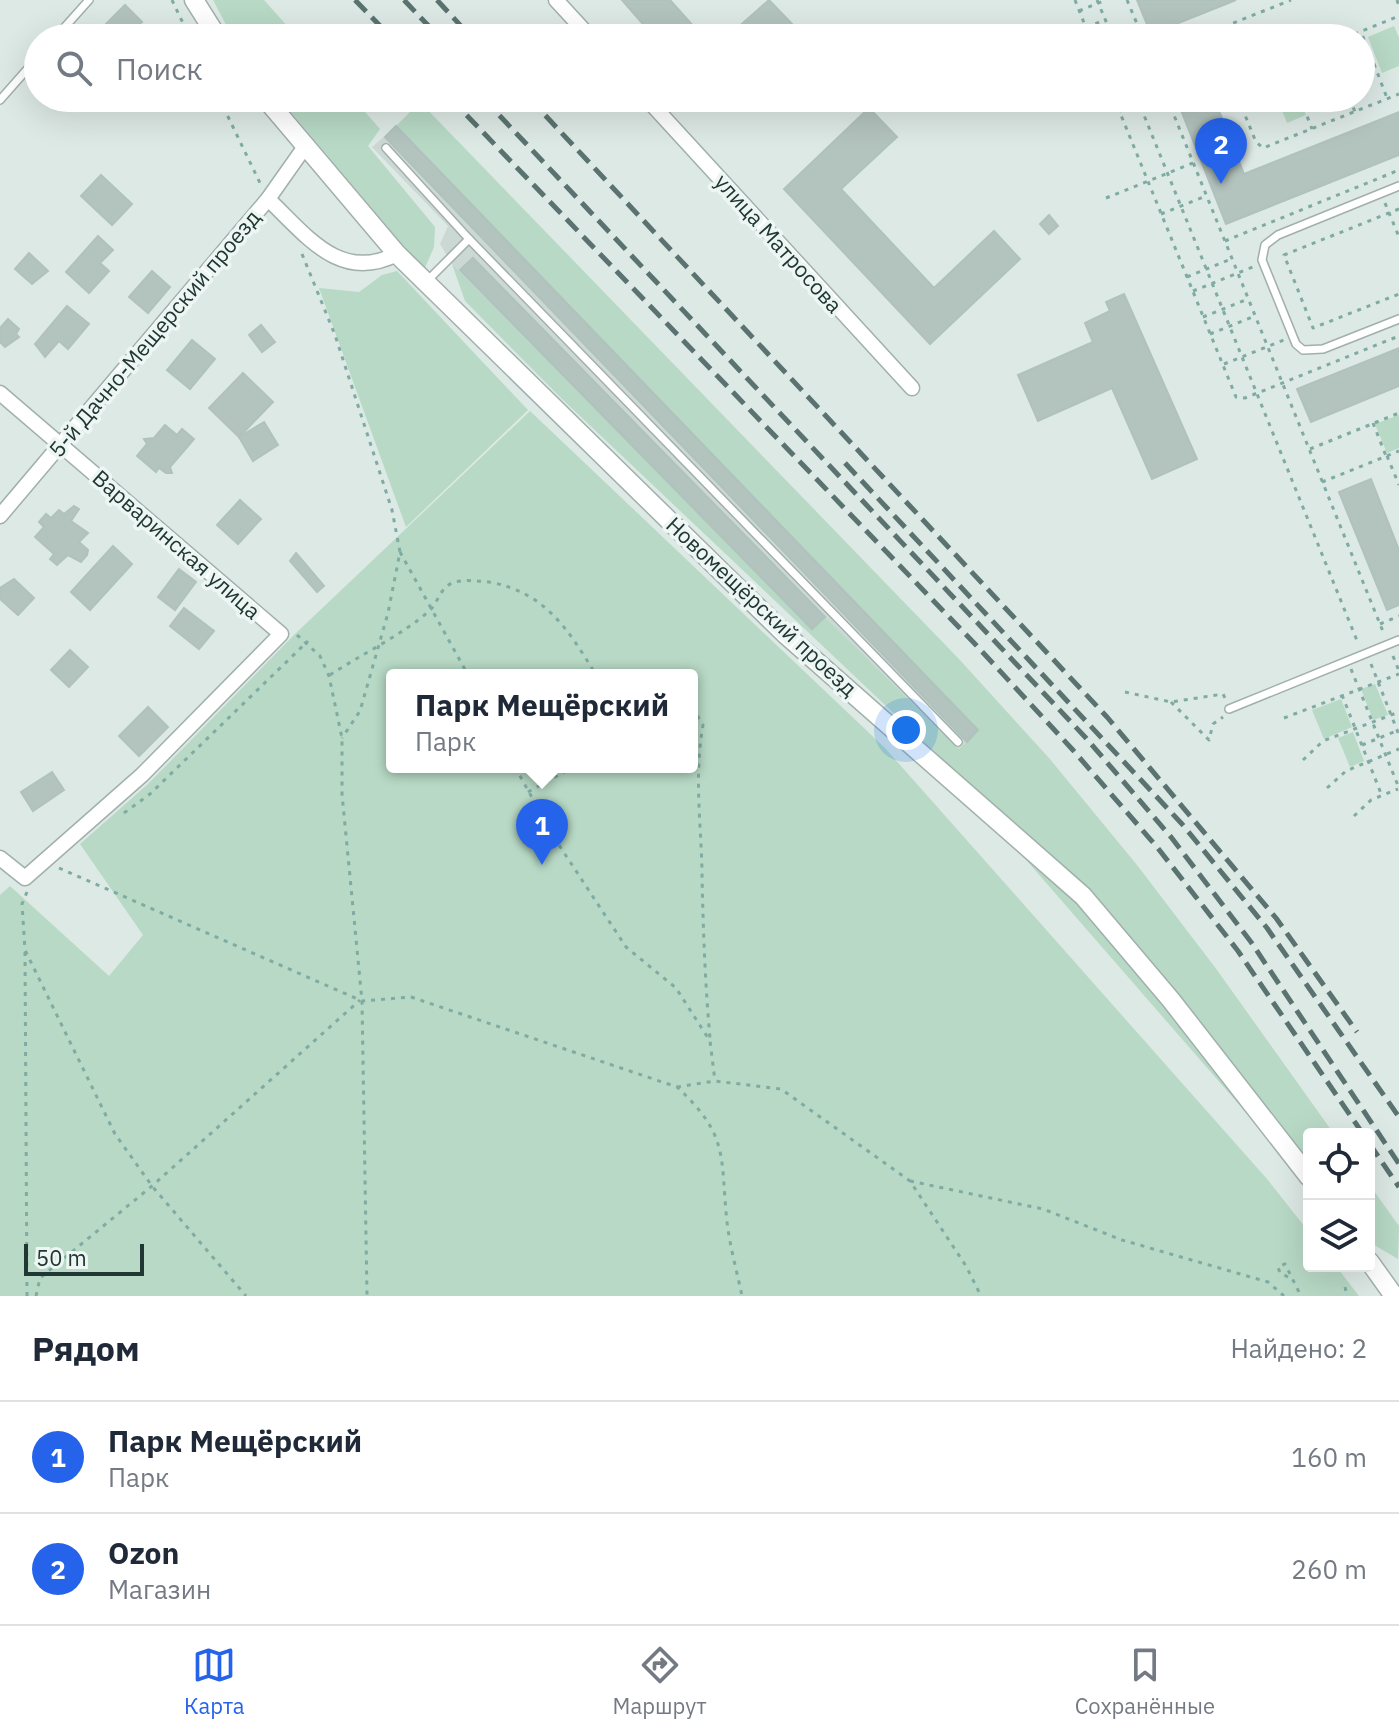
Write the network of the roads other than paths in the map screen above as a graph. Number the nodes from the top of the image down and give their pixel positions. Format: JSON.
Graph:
{"nodes":[{"id":1,"x":89,"y":0,"type":"edge"},
{"id":2,"x":194,"y":0,"type":"edge"},
{"id":3,"x":556,"y":0,"type":"edge"},
{"id":4,"x":68,"y":24,"type":"edge"},
{"id":5,"x":209,"y":24,"type":"edge"},
{"id":6,"x":578,"y":24,"type":"edge"},
{"id":7,"x":24,"y":73,"type":"edge"},
{"id":8,"x":0,"y":100,"type":"edge"},
{"id":9,"x":276,"y":112,"type":"edge"},
{"id":10,"x":659,"y":112,"type":"edge"},
{"id":11,"x":304,"y":148,"type":"junction"},
{"id":12,"x":386,"y":148,"type":"dead end"},
{"id":13,"x":1399,"y":186,"type":"edge"},
{"id":14,"x":268,"y":199,"type":"junction"},
{"id":15,"x":469,"y":239,"type":"junction"},
{"id":16,"x":397,"y":254,"type":"junction"},
{"id":17,"x":425,"y":283,"type":"junction"},
{"id":18,"x":1399,"y":319,"type":"edge"},
{"id":19,"x":912,"y":388,"type":"dead end"},
{"id":20,"x":0,"y":393,"type":"edge"},
{"id":21,"x":60,"y":442,"type":"junction"},
{"id":22,"x":0,"y":516,"type":"edge"},
{"id":23,"x":1399,"y":640,"type":"edge"},
{"id":24,"x":1229,"y":709,"type":"road end"},
{"id":25,"x":958,"y":742,"type":"dead end"},
{"id":26,"x":0,"y":858,"type":"edge"},
{"id":27,"x":1303,"y":1169,"type":"edge"},
{"id":28,"x":1375,"y":1269,"type":"edge"},
{"id":29,"x":1394,"y":1296,"type":"edge"}],
"edges":[{"from":1,"to":4,"type":"lane"},
{"from":2,"to":5,"type":"street"},
{"from":3,"to":6,"type":"street"},
{"from":7,"to":8,"type":"lane"},
{"from":9,"to":11,"type":"street","name":"Новомещёрский проезд"},
{"from":10,"to":19,"type":"street","name":"улица Матросова"},
{"from":11,"to":14,"type":"street","name":"5-й Дачно-Мещерский проезд"},
{"from":11,"to":16,"type":"street","name":"Новомещёрский проезд"},
{"from":12,"to":15,"type":"lane"},
{"from":13,"to":18,"type":"lane"},
{"from":14,"to":16,"type":"street"},
{"from":14,"to":21,"type":"street","name":"5-й Дачно-Мещерский проезд"},
{"from":15,"to":17,"type":"lane"},
{"from":15,"to":25,"type":"lane"},
{"from":16,"to":17,"type":"street","name":"Новомещёрский проезд"},
{"from":17,"to":27,"type":"street","name":"Новомещёрский проезд"},
{"from":20,"to":21,"type":"street","name":"Варваринская улица"},
{"from":21,"to":22,"type":"street","name":"5-й Дачно-Мещерский проезд"},
{"from":21,"to":26,"type":"street","name":"Варваринская улица"},
{"from":23,"to":24,"type":"lane"},
{"from":28,"to":29,"type":"street"}]}
